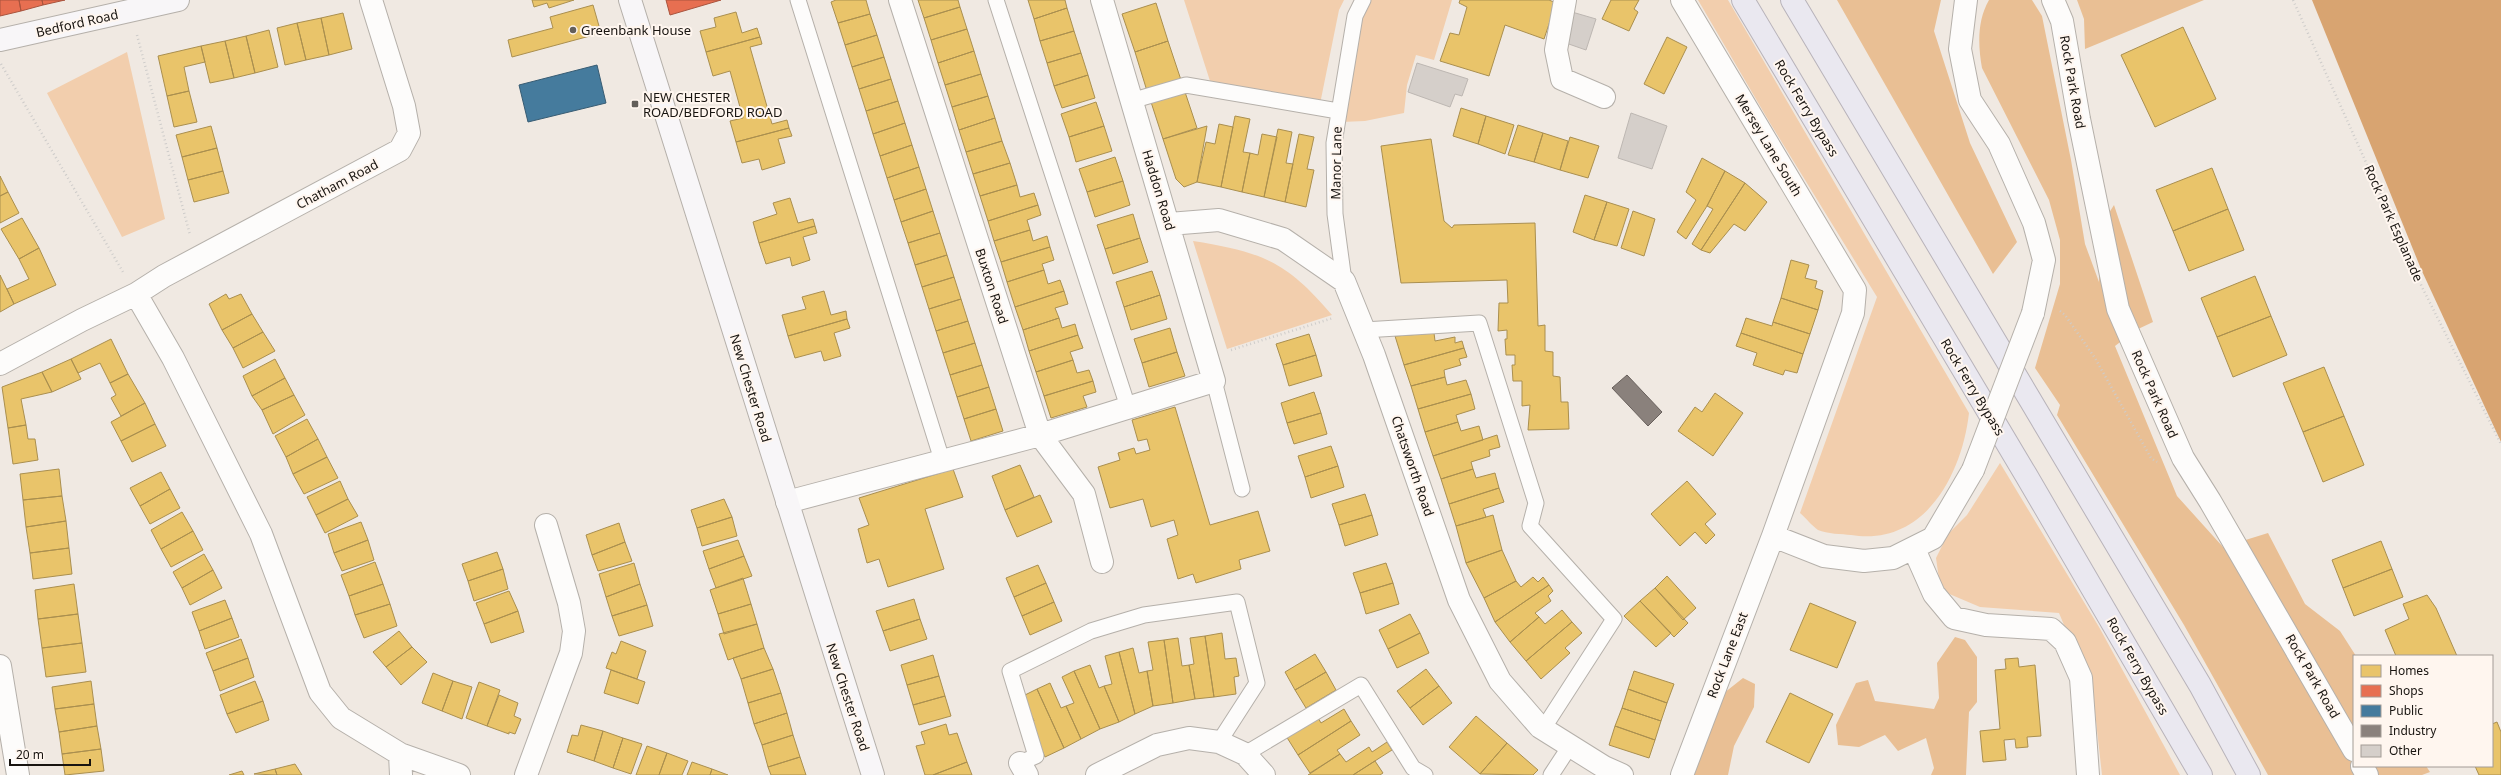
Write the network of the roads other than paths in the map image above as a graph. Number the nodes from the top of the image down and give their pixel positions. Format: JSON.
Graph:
{"nodes":[{"id":1,"x":178,"y":0,"type":"edge"},
{"id":2,"x":371,"y":0,"type":"edge"},
{"id":3,"x":630,"y":0,"type":"edge"},
{"id":4,"x":798,"y":0,"type":"edge"},
{"id":5,"x":900,"y":0,"type":"edge"},
{"id":6,"x":996,"y":0,"type":"edge"},
{"id":7,"x":1102,"y":0,"type":"edge"},
{"id":8,"x":1363,"y":0,"type":"edge"},
{"id":9,"x":1565,"y":0,"type":"edge"},
{"id":10,"x":1682,"y":0,"type":"edge"},
{"id":11,"x":1743,"y":0,"type":"edge"},
{"id":12,"x":1792,"y":0,"type":"edge"},
{"id":13,"x":1966,"y":0,"type":"edge"},
{"id":14,"x":2053,"y":0,"type":"edge"},
{"id":15,"x":0,"y":40,"type":"edge"},
{"id":16,"x":1604,"y":97,"type":"dead end"},
{"id":17,"x":1131,"y":101,"type":"junction"},
{"id":18,"x":1338,"y":111,"type":"junction"},
{"id":19,"x":1169,"y":224,"type":"junction"},
{"id":20,"x":1344,"y":281,"type":"junction"},
{"id":21,"x":1855,"y":290,"type":"joint"},
{"id":22,"x":136,"y":294,"type":"junction"},
{"id":23,"x":1360,"y":321,"type":"junction"},
{"id":24,"x":0,"y":364,"type":"edge"},
{"id":25,"x":1214,"y":381,"type":"junction"},
{"id":26,"x":1128,"y":407,"type":"junction"},
{"id":27,"x":1040,"y":435,"type":"junction"},
{"id":28,"x":942,"y":460,"type":"junction"},
{"id":29,"x":1242,"y":488,"type":"dead end"},
{"id":30,"x":787,"y":502,"type":"junction"},
{"id":31,"x":546,"y":526,"type":"dead end"},
{"id":32,"x":1774,"y":536,"type":"junction"},
{"id":33,"x":1914,"y":549,"type":"junction"},
{"id":34,"x":1102,"y":562,"type":"dead end"},
{"id":35,"x":0,"y":666,"type":"edge"},
{"id":36,"x":1543,"y":729,"type":"junction"},
{"id":37,"x":1219,"y":742,"type":"junction"},
{"id":38,"x":1570,"y":746,"type":"junction"},
{"id":39,"x":2353,"y":748,"type":"edge"},
{"id":40,"x":1245,"y":754,"type":"junction"},
{"id":41,"x":400,"y":765,"type":"edge"},
{"id":42,"x":1024,"y":769,"type":"edge"},
{"id":43,"x":18,"y":775,"type":"edge"},
{"id":44,"x":459,"y":775,"type":"edge"},
{"id":45,"x":526,"y":775,"type":"edge"},
{"id":46,"x":873,"y":775,"type":"edge"},
{"id":47,"x":1096,"y":775,"type":"edge"},
{"id":48,"x":1264,"y":775,"type":"edge"},
{"id":49,"x":1425,"y":775,"type":"edge"},
{"id":50,"x":1551,"y":775,"type":"edge"},
{"id":51,"x":1622,"y":775,"type":"edge"},
{"id":52,"x":1682,"y":775,"type":"edge"},
{"id":53,"x":2088,"y":775,"type":"edge"},
{"id":54,"x":2201,"y":775,"type":"edge"},
{"id":55,"x":2249,"y":775,"type":"edge"}],
"edges":[{"from":1,"to":15,"type":"main road","name":"Bedford Road"},
{"from":2,"to":22,"type":"street","name":"Chatham Road"},
{"from":3,"to":30,"type":"main road","name":"New Chester Road"},
{"from":4,"to":28,"type":"lane"},
{"from":5,"to":27,"type":"street","name":"Buxton Road"},
{"from":6,"to":26,"type":"lane"},
{"from":7,"to":17,"type":"street","name":"Haddon Road"},
{"from":8,"to":18,"type":"lane","name":"Manor Lane"},
{"from":9,"to":16,"type":"street"},
{"from":10,"to":21,"type":"street","name":"Mersey Lane South"},
{"from":11,"to":54,"type":"highway","name":"Rock Ferry Bypass"},
{"from":12,"to":55,"type":"highway"},
{"from":13,"to":33,"type":"street","bridge":true},
{"from":14,"to":39,"type":"street","name":"Rock Park Road"},
{"from":17,"to":18,"type":"lane"},
{"from":17,"to":19,"type":"street","name":"Haddon Road"},
{"from":18,"to":20,"type":"lane","name":"Manor Lane"},
{"from":19,"to":20,"type":"street"},
{"from":19,"to":25,"type":"street","name":"Haddon Road"},
{"from":20,"to":23,"type":"street","name":"Chatsworth Road"},
{"from":21,"to":32,"type":"street","name":"Rock Lane East"},
{"from":22,"to":24,"type":"street","name":"Chatham Road"},
{"from":22,"to":41,"type":"street"},
{"from":23,"to":36,"type":"street","name":"Chatsworth Road"},
{"from":23,"to":36,"type":"lane"},
{"from":25,"to":26,"type":"street"},
{"from":25,"to":29,"type":"lane"},
{"from":26,"to":27,"type":"street"},
{"from":27,"to":28,"type":"street"},
{"from":27,"to":34,"type":"street","name":"Buxton Road"},
{"from":28,"to":30,"type":"street"},
{"from":30,"to":46,"type":"main road","name":"New Chester Road"},
{"from":31,"to":45,"type":"street"},
{"from":32,"to":33,"type":"street"},
{"from":32,"to":52,"type":"street","name":"Rock Lane East"},
{"from":33,"to":53,"type":"street"},
{"from":35,"to":43,"type":"street"},
{"from":36,"to":38,"type":"street","name":"Chatsworth Road"},
{"from":37,"to":40,"type":"street"},
{"from":37,"to":42,"type":"lane"},
{"from":37,"to":47,"type":"street"},
{"from":38,"to":50,"type":"lane"},
{"from":38,"to":51,"type":"street","name":"Chatsworth Road"},
{"from":40,"to":48,"type":"street"},
{"from":40,"to":49,"type":"lane"},
{"from":41,"to":44,"type":"street"}]}
